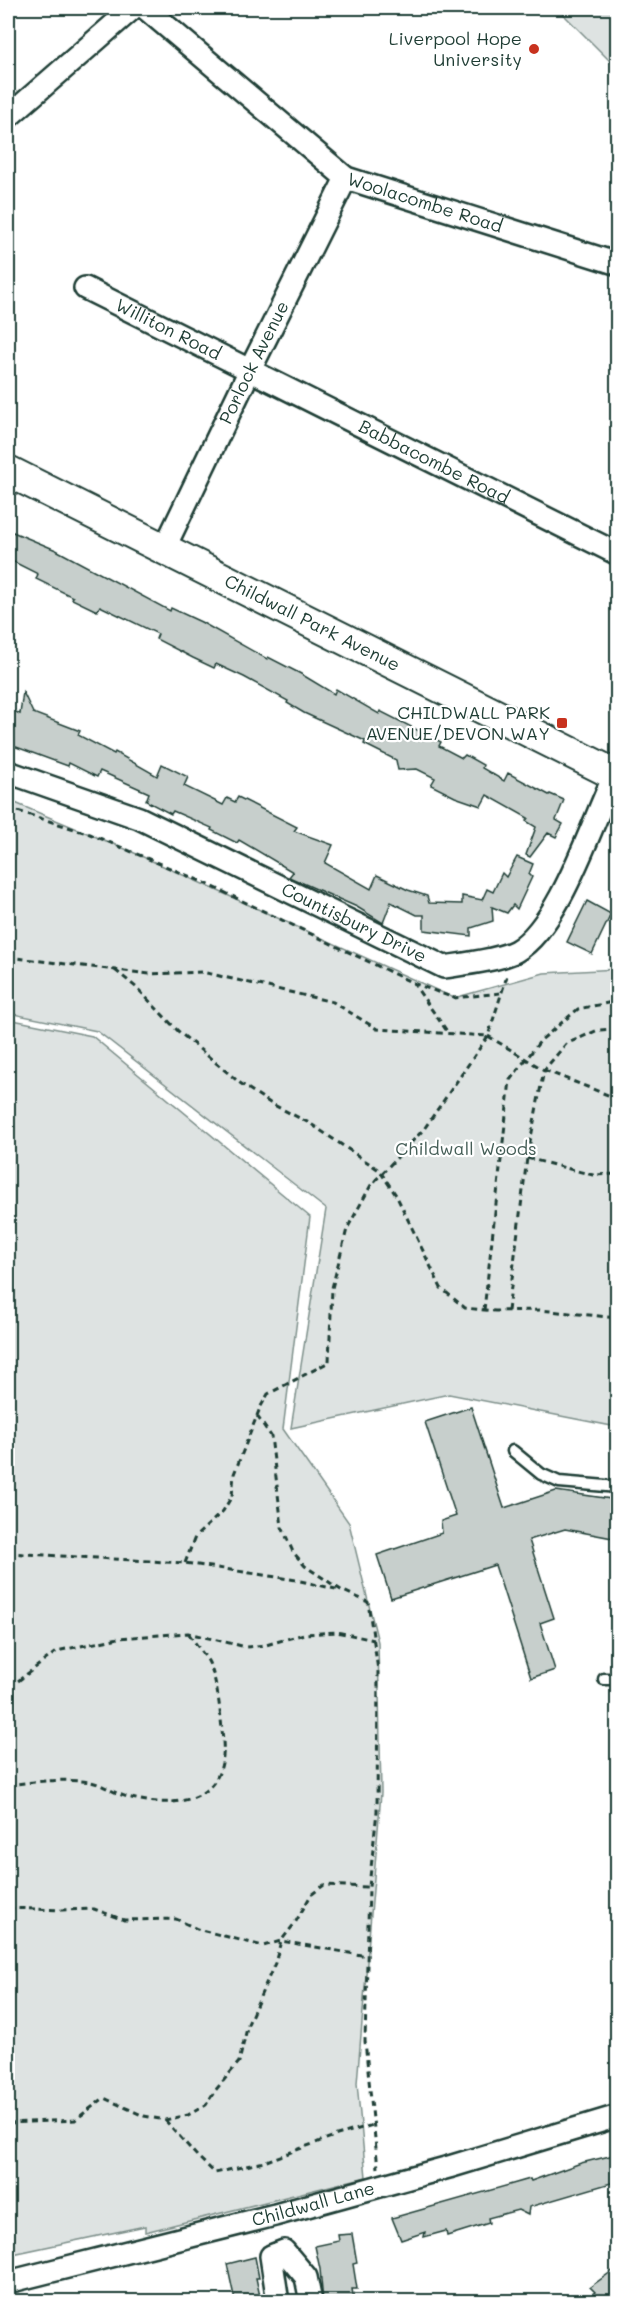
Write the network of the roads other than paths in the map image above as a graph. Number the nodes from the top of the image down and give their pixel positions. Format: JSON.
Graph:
{"nodes":[{"id":1,"x":133,"y":8,"type":"edge"},
{"id":2,"x":145,"y":8,"type":"edge"},
{"id":3,"x":8,"y":117,"type":"edge"},
{"id":4,"x":346,"y":178,"type":"junction"},
{"id":5,"x":618,"y":264,"type":"edge"},
{"id":6,"x":85,"y":288,"type":"dead end"},
{"id":7,"x":250,"y":370,"type":"junction"},
{"id":8,"x":8,"y":471,"type":"edge"},
{"id":9,"x":164,"y":549,"type":"junction"},
{"id":10,"x":618,"y":554,"type":"edge"},
{"id":11,"x":8,"y":772,"type":"edge"},
{"id":12,"x":616,"y":773,"type":"edge"},
{"id":13,"x":513,"y":1451,"type":"dead end"},
{"id":14,"x":618,"y":1487,"type":"edge"},
{"id":15,"x":604,"y":1679,"type":"dead end"},
{"id":16,"x":618,"y":1679,"type":"edge"},
{"id":17,"x":618,"y":2116,"type":"edge"},
{"id":18,"x":8,"y":2282,"type":"edge"},
{"id":19,"x":278,"y":2301,"type":"edge"},
{"id":20,"x":311,"y":2301,"type":"edge"}],
"edges":[{"from":1,"to":3,"type":"street"},
{"from":2,"to":4,"type":"street","name":"Woolacombe Road"},
{"from":4,"to":5,"type":"street","name":"Woolacombe Road"},
{"from":4,"to":7,"type":"street","name":"Porlock Avenue"},
{"from":6,"to":7,"type":"street","name":"Williton Road"},
{"from":7,"to":9,"type":"street","name":"Porlock Avenue"},
{"from":7,"to":10,"type":"street","name":"Babbacombe Road"},
{"from":8,"to":9,"type":"street","name":"Childwall Park Avenue"},
{"from":9,"to":12,"type":"street","name":"Childwall Park Avenue"},
{"from":11,"to":12,"type":"street","name":"Countisbury Drive"},
{"from":13,"to":14,"type":"lane"},
{"from":15,"to":16,"type":"lane"},
{"from":17,"to":18,"type":"street","name":"Childwall Lane"},
{"from":19,"to":20,"type":"street"}]}
